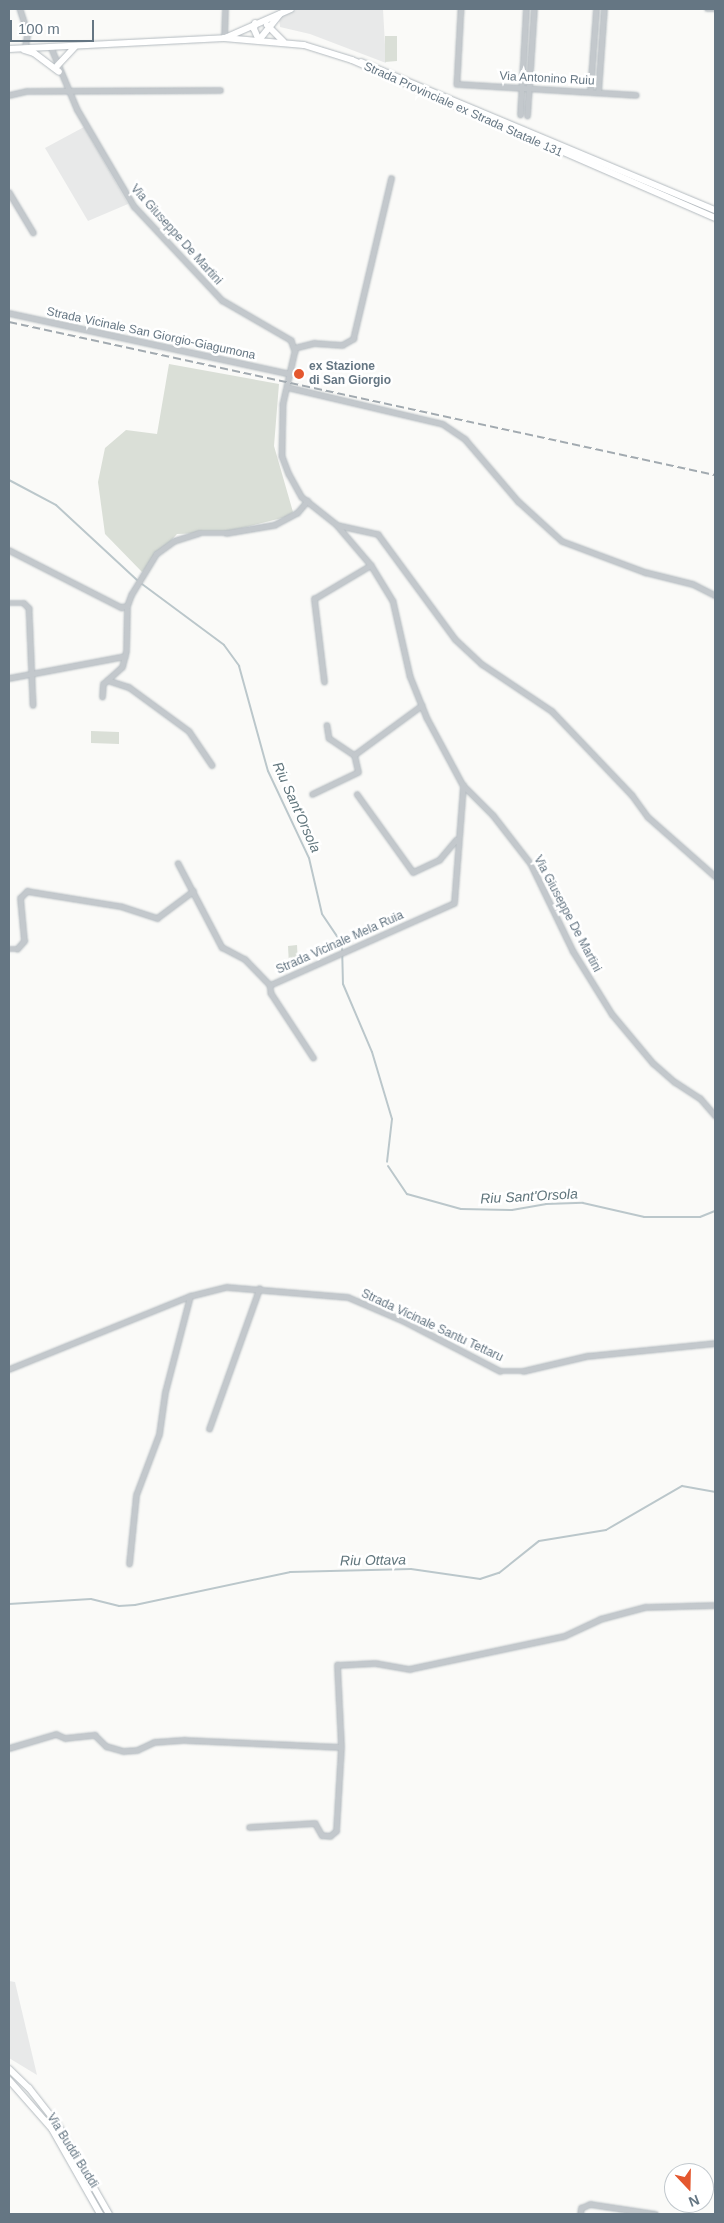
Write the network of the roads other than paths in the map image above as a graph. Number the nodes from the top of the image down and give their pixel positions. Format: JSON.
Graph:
{"nodes":[{"id":1,"x":20,"y":9,"type":"edge"},
{"id":2,"x":224,"y":9,"type":"edge"},
{"id":3,"x":461,"y":9,"type":"edge"},
{"id":4,"x":526,"y":9,"type":"edge"},
{"id":5,"x":534,"y":9,"type":"edge"},
{"id":6,"x":596,"y":9,"type":"edge"},
{"id":7,"x":604,"y":9,"type":"edge"},
{"id":8,"x":707,"y":9,"type":"edge"},
{"id":9,"x":715,"y":9,"type":"edge"},
{"id":10,"x":286,"y":10,"type":"edge"},
{"id":11,"x":258,"y":22,"type":"junction"},
{"id":12,"x":270,"y":26,"type":"junction"},
{"id":13,"x":224,"y":38,"type":"junction"},
{"id":14,"x":259,"y":40,"type":"junction"},
{"id":15,"x":284,"y":42,"type":"junction"},
{"id":16,"x":76,"y":46,"type":"junction"},
{"id":17,"x":51,"y":47,"type":"junction"},
{"id":18,"x":22,"y":48,"type":"junction"},
{"id":19,"x":9,"y":49,"type":"edge"},
{"id":20,"x":352,"y":60,"type":"junction"},
{"id":21,"x":58,"y":69,"type":"junction"},
{"id":22,"x":521,"y":88,"type":"junction"},
{"id":23,"x":529,"y":88,"type":"junction"},
{"id":24,"x":220,"y":90,"type":"dead end"},
{"id":25,"x":590,"y":91,"type":"junction"},
{"id":26,"x":68,"y":92,"type":"junction"},
{"id":27,"x":598,"y":92,"type":"junction"},
{"id":28,"x":9,"y":95,"type":"edge"},
{"id":29,"x":636,"y":95,"type":"dead end"},
{"id":30,"x":520,"y":115,"type":"dead end"},
{"id":31,"x":528,"y":116,"type":"dead end"},
{"id":32,"x":391,"y":178,"type":"dead end"},
{"id":33,"x":9,"y":192,"type":"edge"},
{"id":34,"x":715,"y":210,"type":"edge"},
{"id":35,"x":715,"y":218,"type":"edge"},
{"id":36,"x":33,"y":232,"type":"dead end"},
{"id":37,"x":9,"y":313,"type":"edge"},
{"id":38,"x":294,"y":348,"type":"junction"},
{"id":39,"x":290,"y":374,"type":"junction"},
{"id":40,"x":287,"y":387,"type":"junction"},
{"id":41,"x":307,"y":501,"type":"junction"},
{"id":42,"x":336,"y":524,"type":"junction"},
{"id":43,"x":9,"y":550,"type":"edge"},
{"id":44,"x":371,"y":565,"type":"junction"},
{"id":45,"x":715,"y":595,"type":"edge"},
{"id":46,"x":9,"y":603,"type":"edge"},
{"id":47,"x":127,"y":606,"type":"junction"},
{"id":48,"x":125,"y":656,"type":"junction"},
{"id":49,"x":31,"y":672,"type":"junction"},
{"id":50,"x":9,"y":678,"type":"edge"},
{"id":51,"x":107,"y":680,"type":"junction"},
{"id":52,"x":324,"y":682,"type":"dead end"},
{"id":53,"x":102,"y":697,"type":"dead end"},
{"id":54,"x":32,"y":705,"type":"dead end"},
{"id":55,"x":422,"y":705,"type":"junction"},
{"id":56,"x":327,"y":725,"type":"dead end"},
{"id":57,"x":354,"y":755,"type":"junction"},
{"id":58,"x":212,"y":765,"type":"dead end"},
{"id":59,"x":462,"y":785,"type":"junction"},
{"id":60,"x":312,"y":794,"type":"dead end"},
{"id":61,"x":357,"y":794,"type":"dead end"},
{"id":62,"x":456,"y":839,"type":"junction"},
{"id":63,"x":178,"y":863,"type":"dead end"},
{"id":64,"x":715,"y":876,"type":"edge"},
{"id":65,"x":193,"y":892,"type":"junction"},
{"id":66,"x":9,"y":949,"type":"edge"},
{"id":67,"x":270,"y":985,"type":"junction"},
{"id":68,"x":313,"y":1058,"type":"dead end"},
{"id":69,"x":715,"y":1115,"type":"edge"},
{"id":70,"x":259,"y":1288,"type":"junction"},
{"id":71,"x":190,"y":1296,"type":"junction"},
{"id":72,"x":715,"y":1342,"type":"edge"},
{"id":73,"x":9,"y":1369,"type":"edge"},
{"id":74,"x":209,"y":1429,"type":"dead end"},
{"id":75,"x":129,"y":1564,"type":"dead end"},
{"id":76,"x":715,"y":1605,"type":"edge"},
{"id":77,"x":341,"y":1746,"type":"junction"},
{"id":78,"x":9,"y":1748,"type":"edge"},
{"id":79,"x":249,"y":1827,"type":"dead end"},
{"id":80,"x":9,"y":2069,"type":"edge"},
{"id":81,"x":9,"y":2080,"type":"edge"},
{"id":82,"x":100,"y":2214,"type":"edge"},
{"id":83,"x":109,"y":2214,"type":"edge"},
{"id":84,"x":580,"y":2214,"type":"edge"},
{"id":85,"x":655,"y":2214,"type":"edge"}],
"edges":[{"from":1,"to":18,"type":"street"},
{"from":2,"to":13,"type":"street"},
{"from":3,"to":22,"type":"street","name":"Via Antonino Ruiu"},
{"from":4,"to":22,"type":"street"},
{"from":5,"to":23,"type":"street"},
{"from":6,"to":25,"type":"street"},
{"from":7,"to":27,"type":"street"},
{"from":8,"to":9,"type":"street"},
{"from":10,"to":11,"type":"main road"},
{"from":10,"to":12,"type":"main road"},
{"from":11,"to":12,"type":"main road"},
{"from":11,"to":13,"type":"main road"},
{"from":11,"to":14,"type":"main road"},
{"from":12,"to":14,"type":"main road"},
{"from":12,"to":15,"type":"main road"},
{"from":13,"to":14,"type":"main road"},
{"from":13,"to":16,"type":"main road"},
{"from":14,"to":15,"type":"main road"},
{"from":15,"to":20,"type":"main road"},
{"from":16,"to":17,"type":"main road"},
{"from":16,"to":21,"type":"main road"},
{"from":17,"to":18,"type":"main road"},
{"from":17,"to":21,"type":"street","name":"Via Giuseppe De Martini"},
{"from":18,"to":19,"type":"main road"},
{"from":18,"to":21,"type":"main road"},
{"from":20,"to":34,"type":"main road","name":"Strada Provinciale ex Strada Statale 131"},
{"from":20,"to":35,"type":"main road","name":"Strada Provinciale ex Strada Statale 131"},
{"from":21,"to":26,"type":"street","name":"Via Giuseppe De Martini"},
{"from":22,"to":23,"type":"street","name":"Via Antonino Ruiu"},
{"from":22,"to":30,"type":"street"},
{"from":23,"to":25,"type":"street","name":"Via Antonino Ruiu"},
{"from":23,"to":31,"type":"street"},
{"from":24,"to":26,"type":"street"},
{"from":25,"to":27,"type":"street","name":"Via Antonino Ruiu"},
{"from":26,"to":28,"type":"street"},
{"from":26,"to":38,"type":"street","name":"Via Giuseppe De Martini"},
{"from":27,"to":29,"type":"street","name":"Via Antonino Ruiu"},
{"from":32,"to":38,"type":"street"},
{"from":33,"to":36,"type":"street"},
{"from":37,"to":39,"type":"street","name":"Strada Vicinale San Giorgio-Giagumona"},
{"from":38,"to":39,"type":"street","name":"Via Giuseppe De Martini"},
{"from":39,"to":40,"type":"street","name":"Via Giuseppe De Martini"},
{"from":40,"to":41,"type":"street","name":"Via Giuseppe De Martini"},
{"from":40,"to":45,"type":"street"},
{"from":41,"to":42,"type":"street","name":"Via Giuseppe De Martini"},
{"from":41,"to":47,"type":"street"},
{"from":42,"to":44,"type":"street","name":"Via Giuseppe De Martini"},
{"from":42,"to":64,"type":"street"},
{"from":43,"to":47,"type":"street"},
{"from":44,"to":52,"type":"street"},
{"from":44,"to":55,"type":"street","name":"Via Giuseppe De Martini"},
{"from":46,"to":49,"type":"street"},
{"from":47,"to":48,"type":"street"},
{"from":48,"to":49,"type":"street"},
{"from":48,"to":51,"type":"street"},
{"from":49,"to":50,"type":"street"},
{"from":49,"to":54,"type":"street"},
{"from":51,"to":53,"type":"street"},
{"from":51,"to":58,"type":"street"},
{"from":55,"to":57,"type":"street"},
{"from":55,"to":59,"type":"street","name":"Via Giuseppe De Martini"},
{"from":56,"to":57,"type":"street"},
{"from":57,"to":60,"type":"street"},
{"from":59,"to":62,"type":"street","name":"Strada Vicinale Mela Ruia"},
{"from":59,"to":69,"type":"street","name":"Via Giuseppe De Martini"},
{"from":61,"to":62,"type":"street"},
{"from":62,"to":67,"type":"street","name":"Strada Vicinale Mela Ruia"},
{"from":63,"to":65,"type":"street","name":"Strada Vicinale Mela Ruia"},
{"from":65,"to":66,"type":"street"},
{"from":65,"to":67,"type":"street","name":"Strada Vicinale Mela Ruia"},
{"from":67,"to":68,"type":"street"},
{"from":70,"to":71,"type":"street","name":"Strada Vicinale Santu Tettaru"},
{"from":70,"to":72,"type":"street","name":"Strada Vicinale Santu Tettaru"},
{"from":70,"to":74,"type":"street"},
{"from":71,"to":73,"type":"street","name":"Strada Vicinale Santu Tettaru"},
{"from":71,"to":75,"type":"street"},
{"from":76,"to":77,"type":"street"},
{"from":77,"to":78,"type":"street"},
{"from":77,"to":79,"type":"street"},
{"from":80,"to":83,"type":"main road","name":"Via Buddi Buddi"},
{"from":81,"to":82,"type":"main road","name":"Via Buddi Buddi"},
{"from":84,"to":85,"type":"street"}]}
